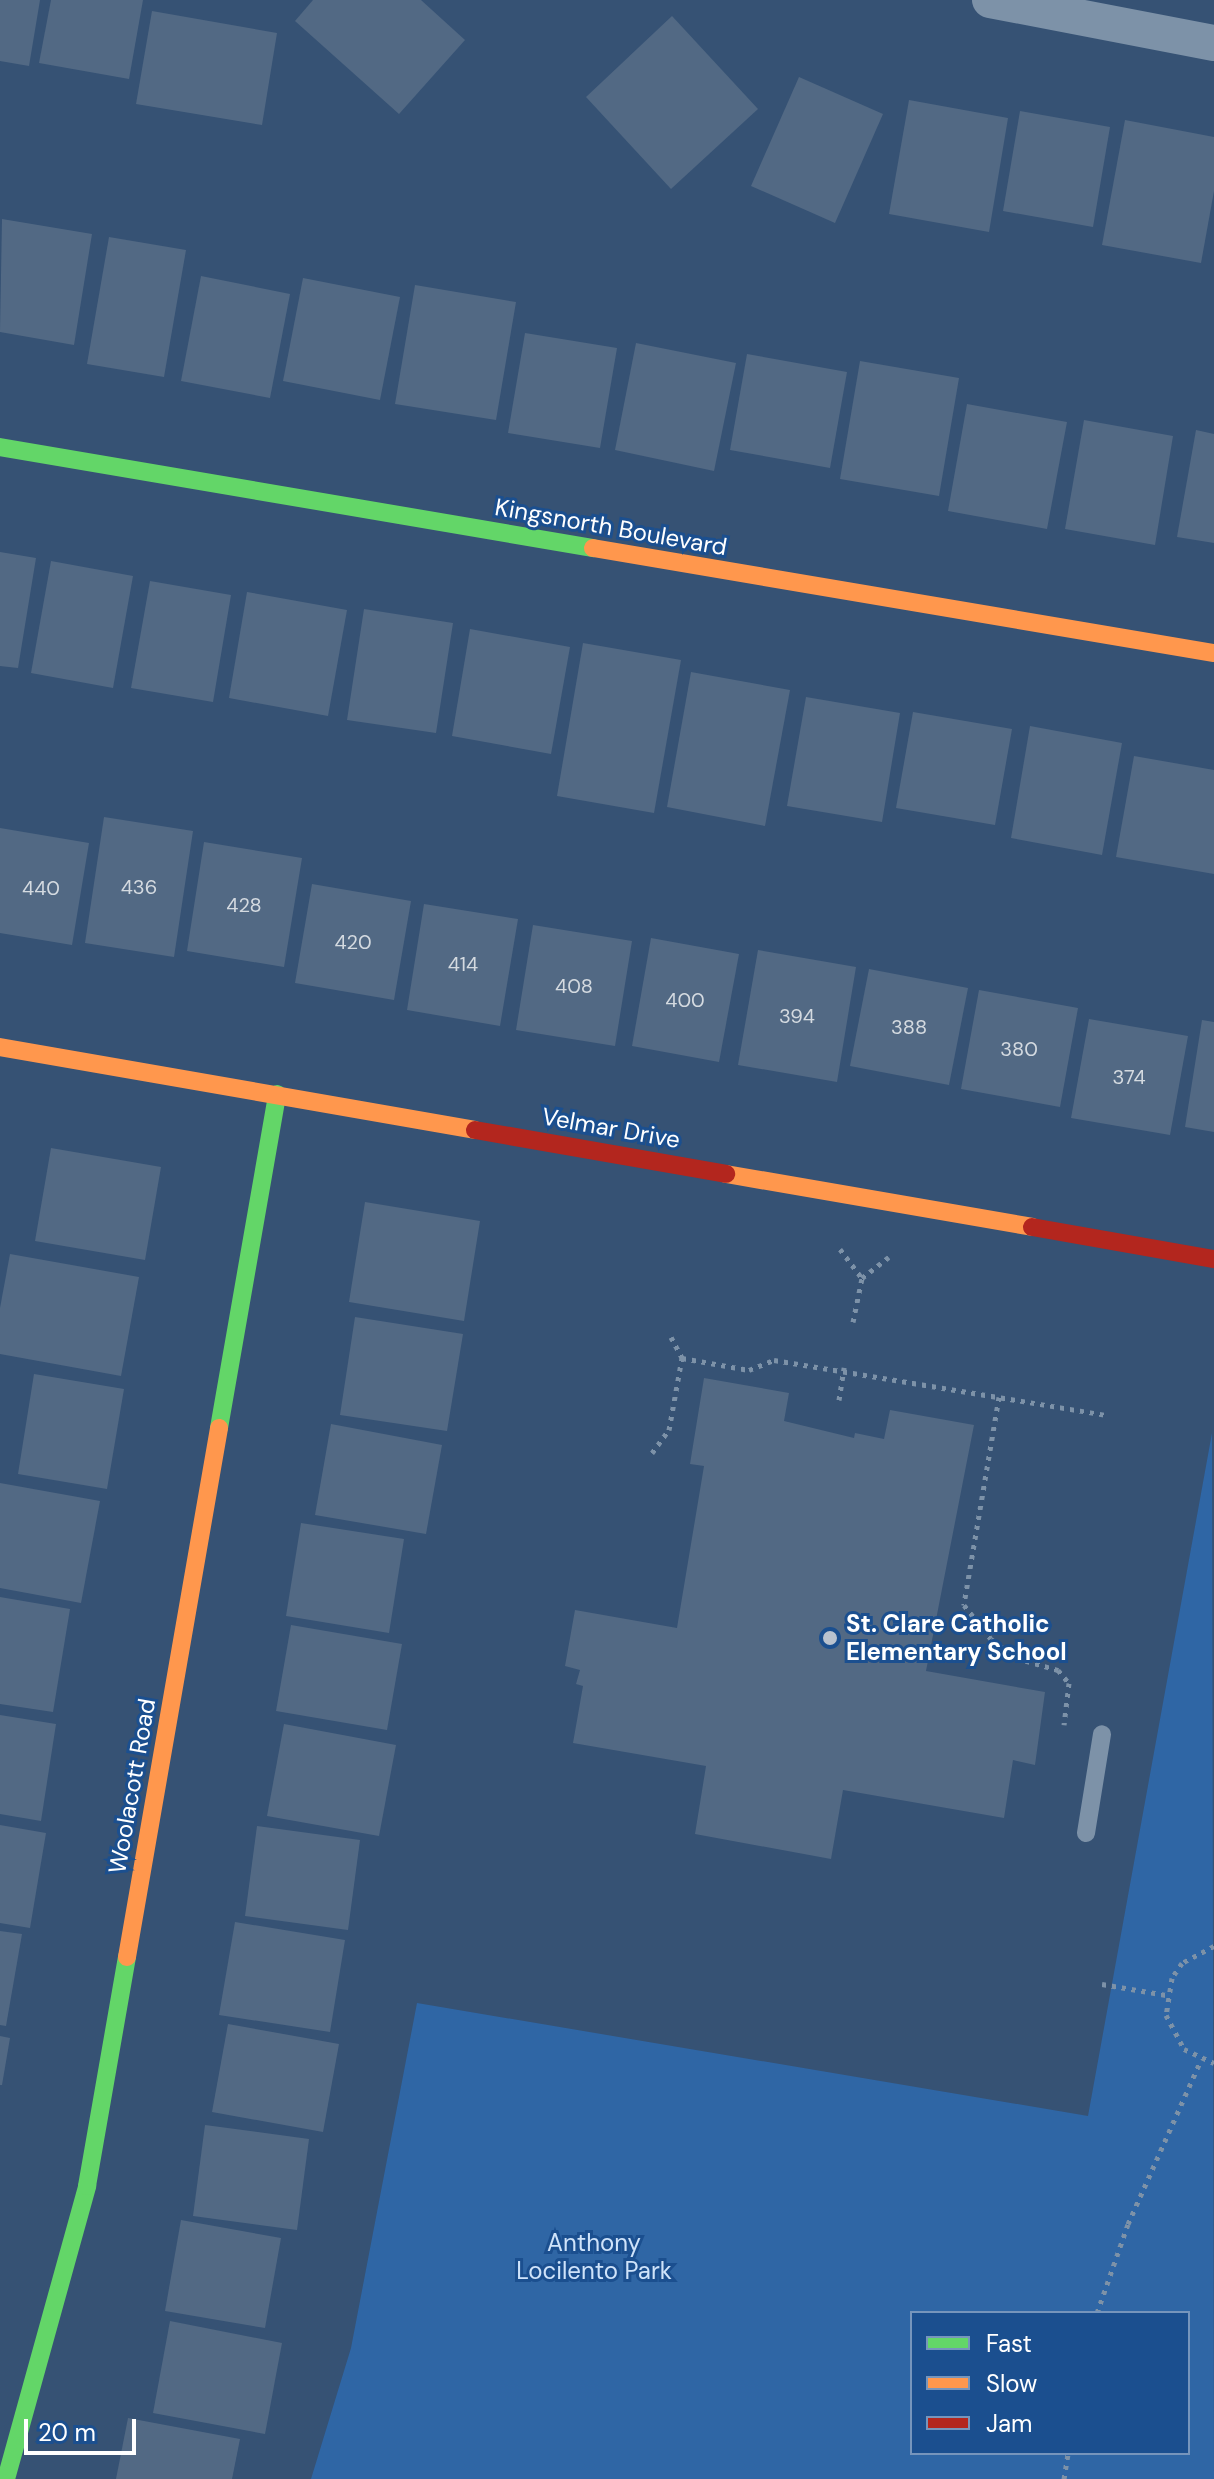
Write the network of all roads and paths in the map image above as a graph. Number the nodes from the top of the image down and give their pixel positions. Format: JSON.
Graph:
{"nodes":[{"id":1,"x":990,"y":0,"type":"edge"},
{"id":2,"x":1214,"y":43,"type":"edge"},
{"id":3,"x":0,"y":447,"type":"edge"},
{"id":4,"x":1214,"y":653,"type":"edge"},
{"id":5,"x":0,"y":1047,"type":"edge"},
{"id":6,"x":277,"y":1094,"type":"junction"},
{"id":7,"x":840,"y":1249,"type":"dead end"},
{"id":8,"x":889,"y":1257,"type":"dead end"},
{"id":9,"x":1214,"y":1259,"type":"edge"},
{"id":10,"x":862,"y":1278,"type":"junction"},
{"id":11,"x":853,"y":1322,"type":"dead end"},
{"id":12,"x":671,"y":1337,"type":"dead end"},
{"id":13,"x":682,"y":1358,"type":"junction"},
{"id":14,"x":844,"y":1369,"type":"junction"},
{"id":15,"x":999,"y":1397,"type":"junction"},
{"id":16,"x":839,"y":1400,"type":"dead end"},
{"id":17,"x":1105,"y":1415,"type":"dead end"},
{"id":18,"x":652,"y":1453,"type":"dead end"},
{"id":19,"x":1064,"y":1725,"type":"dead end"},
{"id":20,"x":1102,"y":1734,"type":"dead end"},
{"id":21,"x":1086,"y":1833,"type":"dead end"},
{"id":22,"x":1214,"y":1946,"type":"edge"},
{"id":23,"x":1102,"y":1984,"type":"dead end"},
{"id":24,"x":1166,"y":1995,"type":"junction"},
{"id":25,"x":1201,"y":2060,"type":"junction"},
{"id":26,"x":1214,"y":2063,"type":"edge"},
{"id":27,"x":1098,"y":2311,"type":"edge"},
{"id":28,"x":1068,"y":2455,"type":"edge"},
{"id":29,"x":6,"y":2479,"type":"edge"},
{"id":30,"x":1064,"y":2479,"type":"edge"}],
"edges":[{"from":1,"to":2,"type":"street"},
{"from":3,"to":4,"type":"street","name":"Kingsnorth Boulevard"},
{"from":5,"to":6,"type":"street","name":"Velmar Drive"},
{"from":6,"to":9,"type":"street","name":"Velmar Drive"},
{"from":6,"to":29,"type":"street","name":"Woolacott Road"},
{"from":7,"to":10,"type":"path"},
{"from":8,"to":10,"type":"path"},
{"from":10,"to":11,"type":"path"},
{"from":12,"to":13,"type":"path"},
{"from":13,"to":14,"type":"path"},
{"from":13,"to":18,"type":"path"},
{"from":14,"to":15,"type":"path"},
{"from":14,"to":16,"type":"path"},
{"from":15,"to":17,"type":"path"},
{"from":15,"to":19,"type":"path"},
{"from":20,"to":21,"type":"lane"},
{"from":22,"to":24,"type":"path"},
{"from":23,"to":24,"type":"path"},
{"from":24,"to":25,"type":"path"},
{"from":25,"to":26,"type":"path"},
{"from":25,"to":27,"type":"path"},
{"from":28,"to":30,"type":"path"}]}
